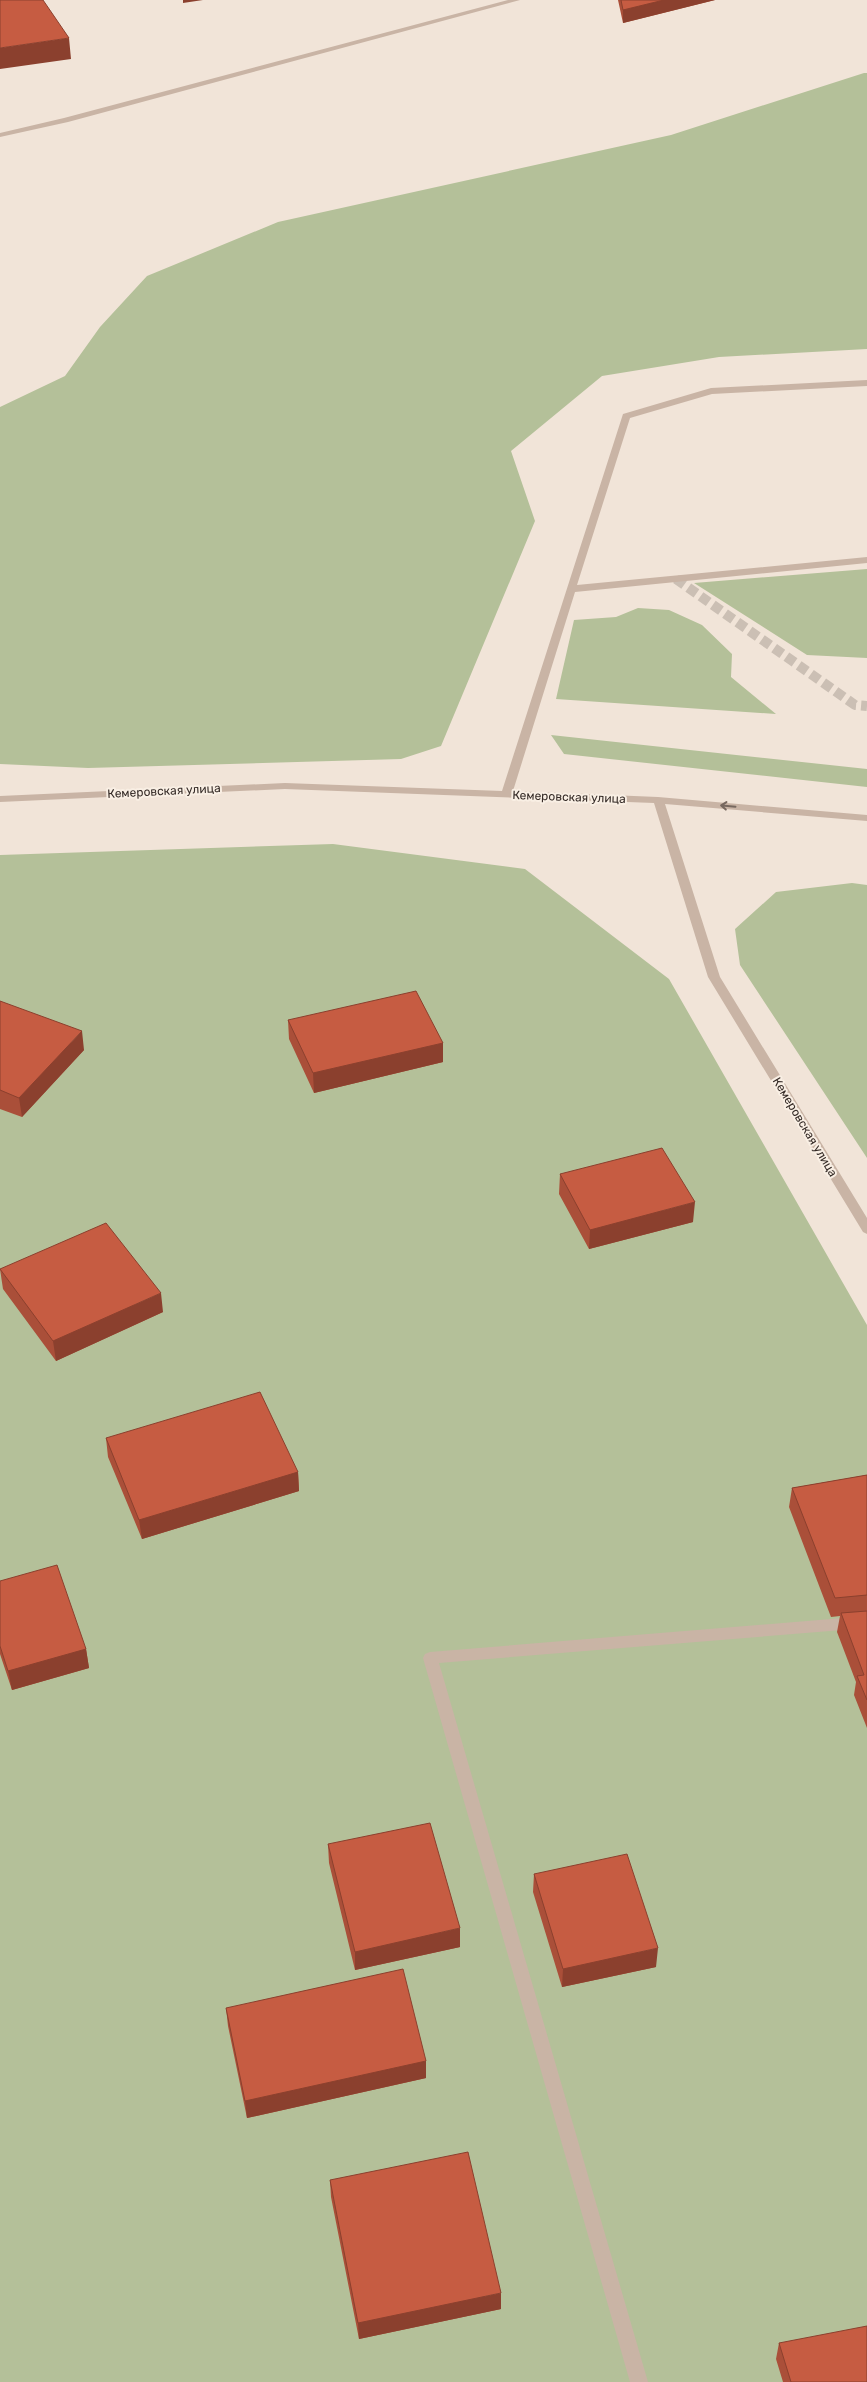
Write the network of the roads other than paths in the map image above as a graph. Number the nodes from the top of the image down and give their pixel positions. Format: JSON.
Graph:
{"nodes":[{"id":1,"x":516,"y":0,"type":"edge"},
{"id":2,"x":0,"y":135,"type":"edge"},
{"id":3,"x":867,"y":382,"type":"edge"},
{"id":4,"x":867,"y":560,"type":"edge"},
{"id":5,"x":571,"y":589,"type":"junction"},
{"id":6,"x":506,"y":794,"type":"junction"},
{"id":7,"x":0,"y":799,"type":"edge"},
{"id":8,"x":658,"y":800,"type":"junction"},
{"id":9,"x":867,"y":818,"type":"edge"},
{"id":10,"x":867,"y":1229,"type":"edge"},
{"id":11,"x":867,"y":1622,"type":"edge"},
{"id":12,"x":639,"y":2382,"type":"edge"}],
"edges":[{"from":1,"to":2,"type":"street"},
{"from":3,"to":5,"type":"street"},
{"from":4,"to":5,"type":"street"},
{"from":5,"to":6,"type":"street"},
{"from":6,"to":7,"type":"street","name":"Кемеровская улица"},
{"from":6,"to":8,"type":"street","name":"Кемеровская улица"},
{"from":9,"to":8,"type":"street","one_way":true},
{"from":8,"to":10,"type":"street","name":"Кемеровская улица"},
{"from":11,"to":12,"type":"street"}]}
